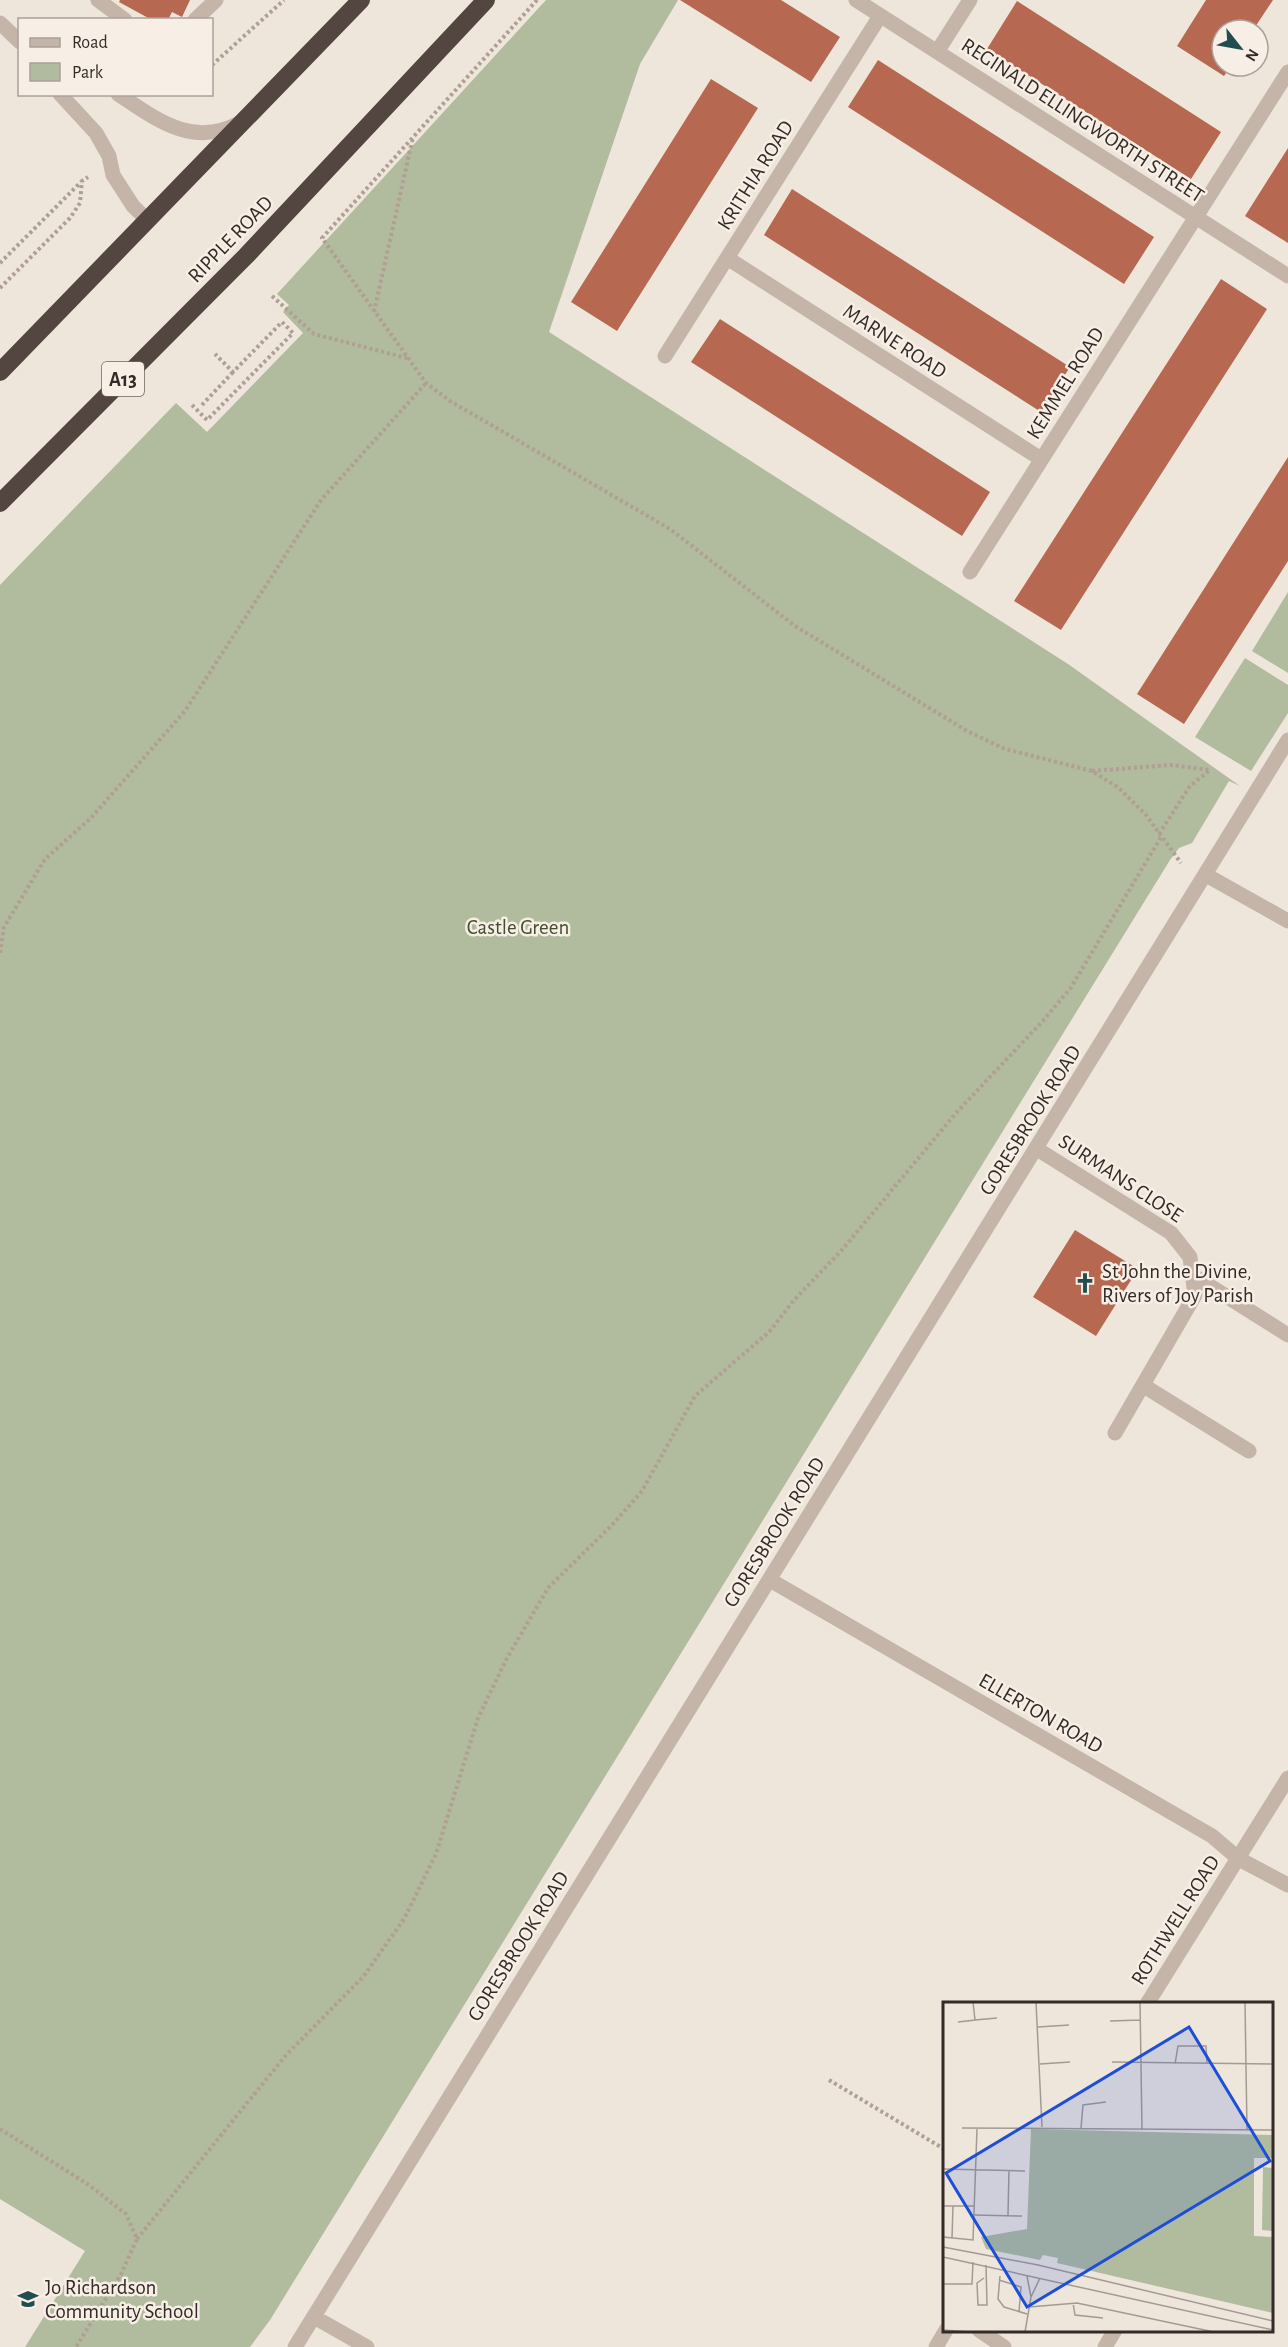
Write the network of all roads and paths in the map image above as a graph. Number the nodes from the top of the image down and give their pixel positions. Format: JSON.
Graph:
{"nodes":[{"id":1,"x":98,"y":0,"type":"edge"},
{"id":2,"x":216,"y":0,"type":"edge"},
{"id":3,"x":284,"y":0,"type":"edge"},
{"id":4,"x":361,"y":0,"type":"edge"},
{"id":5,"x":486,"y":0,"type":"edge"},
{"id":6,"x":537,"y":0,"type":"edge"},
{"id":7,"x":856,"y":0,"type":"edge"},
{"id":8,"x":970,"y":0,"type":"edge"},
{"id":9,"x":880,"y":16,"type":"junction"},
{"id":10,"x":122,"y":18,"type":"edge"},
{"id":11,"x":197,"y":18,"type":"edge"},
{"id":12,"x":0,"y":23,"type":"edge"},
{"id":13,"x":18,"y":40,"type":"edge"},
{"id":14,"x":937,"y":52,"type":"junction"},
{"id":15,"x":213,"y":64,"type":"edge"},
{"id":16,"x":1288,"y":72,"type":"edge"},
{"id":17,"x":62,"y":96,"type":"edge"},
{"id":18,"x":122,"y":96,"type":"edge"},
{"id":19,"x":248,"y":118,"type":"junction"},
{"id":20,"x":413,"y":137,"type":"junction"},
{"id":21,"x":93,"y":172,"type":"dead end"},
{"id":22,"x":82,"y":181,"type":"junction"},
{"id":23,"x":1196,"y":217,"type":"junction"},
{"id":24,"x":146,"y":219,"type":"junction"},
{"id":25,"x":27,"y":235,"type":"junction"},
{"id":26,"x":33,"y":241,"type":"dead end"},
{"id":27,"x":727,"y":258,"type":"junction"},
{"id":28,"x":0,"y":263,"type":"edge"},
{"id":29,"x":1288,"y":276,"type":"edge"},
{"id":30,"x":0,"y":288,"type":"edge"},
{"id":31,"x":272,"y":296,"type":"dead end"},
{"id":32,"x":373,"y":312,"type":"junction"},
{"id":33,"x":215,"y":354,"type":"dead end"},
{"id":34,"x":665,"y":356,"type":"dead end"},
{"id":35,"x":407,"y":358,"type":"junction"},
{"id":36,"x":0,"y":372,"type":"edge"},
{"id":37,"x":233,"y":372,"type":"junction"},
{"id":38,"x":426,"y":383,"type":"junction"},
{"id":39,"x":192,"y":405,"type":"dead end"},
{"id":40,"x":202,"y":405,"type":"dead end"},
{"id":41,"x":1041,"y":459,"type":"junction"},
{"id":42,"x":0,"y":503,"type":"edge"},
{"id":43,"x":970,"y":572,"type":"dead end"},
{"id":44,"x":1288,"y":740,"type":"edge"},
{"id":45,"x":1092,"y":771,"type":"junction"},
{"id":46,"x":1160,"y":835,"type":"junction"},
{"id":47,"x":1205,"y":877,"type":"junction"},
{"id":48,"x":1288,"y":921,"type":"edge"},
{"id":49,"x":0,"y":953,"type":"edge"},
{"id":50,"x":1037,"y":1149,"type":"junction"},
{"id":51,"x":1194,"y":1276,"type":"junction"},
{"id":52,"x":1288,"y":1335,"type":"edge"},
{"id":53,"x":1144,"y":1386,"type":"junction"},
{"id":54,"x":1115,"y":1433,"type":"dead end"},
{"id":55,"x":1249,"y":1451,"type":"dead end"},
{"id":56,"x":770,"y":1580,"type":"junction"},
{"id":57,"x":1288,"y":1778,"type":"edge"},
{"id":58,"x":1239,"y":1859,"type":"junction"},
{"id":59,"x":1288,"y":1885,"type":"edge"},
{"id":60,"x":1148,"y":2002,"type":"edge"},
{"id":61,"x":829,"y":2080,"type":"dead end"},
{"id":62,"x":0,"y":2129,"type":"edge"},
{"id":63,"x":943,"y":2148,"type":"edge"},
{"id":64,"x":137,"y":2239,"type":"junction"},
{"id":65,"x":314,"y":2317,"type":"junction"},
{"id":66,"x":945,"y":2332,"type":"edge"},
{"id":67,"x":981,"y":2332,"type":"edge"},
{"id":68,"x":1114,"y":2332,"type":"edge"},
{"id":69,"x":76,"y":2347,"type":"edge"},
{"id":70,"x":296,"y":2347,"type":"edge"},
{"id":71,"x":367,"y":2347,"type":"edge"},
{"id":72,"x":936,"y":2347,"type":"edge"},
{"id":73,"x":1004,"y":2347,"type":"edge"},
{"id":74,"x":1105,"y":2347,"type":"edge"}],
"edges":[{"from":1,"to":10,"type":"street"},
{"from":2,"to":11,"type":"street"},
{"from":3,"to":15,"type":"path"},
{"from":4,"to":19,"type":"highway"},
{"from":5,"to":42,"type":"highway","name":"RIPPLE ROAD","number":"A13"},
{"from":6,"to":20,"type":"path"},
{"from":7,"to":9,"type":"street","name":"REGINALD ELLINGWORTH STREET"},
{"from":8,"to":14,"type":"street"},
{"from":9,"to":14,"type":"street","name":"REGINALD ELLINGWORTH STREET"},
{"from":9,"to":27,"type":"street","name":"KRITHIA ROAD"},
{"from":12,"to":13,"type":"street"},
{"from":14,"to":23,"type":"street","name":"REGINALD ELLINGWORTH STREET"},
{"from":16,"to":23,"type":"street","name":"KEMMEL ROAD"},
{"from":17,"to":24,"type":"street"},
{"from":18,"to":19,"type":"street"},
{"from":19,"to":24,"type":"highway"},
{"from":20,"to":32,"type":"path"},
{"from":20,"to":32,"type":"path"},
{"from":21,"to":22,"type":"path"},
{"from":22,"to":25,"type":"path"},
{"from":22,"to":30,"type":"path"},
{"from":23,"to":29,"type":"street","name":"REGINALD ELLINGWORTH STREET"},
{"from":23,"to":41,"type":"street","name":"KEMMEL ROAD"},
{"from":24,"to":36,"type":"highway"},
{"from":25,"to":26,"type":"path"},
{"from":25,"to":28,"type":"path"},
{"from":27,"to":34,"type":"street","name":"KRITHIA ROAD"},
{"from":27,"to":41,"type":"street","name":"MARNE ROAD"},
{"from":31,"to":35,"type":"path"},
{"from":32,"to":35,"type":"path"},
{"from":33,"to":37,"type":"path"},
{"from":35,"to":38,"type":"path"},
{"from":37,"to":39,"type":"path"},
{"from":37,"to":40,"type":"path"},
{"from":38,"to":45,"type":"path"},
{"from":38,"to":49,"type":"path"},
{"from":41,"to":43,"type":"street","name":"KEMMEL ROAD"},
{"from":44,"to":47,"type":"street","name":"GORESBROOK ROAD"},
{"from":45,"to":46,"type":"path"},
{"from":45,"to":46,"type":"path"},
{"from":46,"to":47,"type":"path"},
{"from":46,"to":64,"type":"path"},
{"from":47,"to":48,"type":"street"},
{"from":47,"to":50,"type":"street","name":"GORESBROOK ROAD"},
{"from":50,"to":51,"type":"street","name":"SURMANS CLOSE"},
{"from":50,"to":56,"type":"street","name":"GORESBROOK ROAD"},
{"from":51,"to":52,"type":"street"},
{"from":51,"to":53,"type":"street","name":"SURMANS CLOSE"},
{"from":53,"to":54,"type":"street","name":"SURMANS CLOSE"},
{"from":53,"to":55,"type":"street"},
{"from":56,"to":58,"type":"street","name":"ELLERTON ROAD"},
{"from":56,"to":65,"type":"street","name":"GORESBROOK ROAD"},
{"from":57,"to":58,"type":"street","name":"ROTHWELL ROAD"},
{"from":58,"to":59,"type":"street","name":"ELLERTON ROAD"},
{"from":58,"to":60,"type":"street","name":"ROTHWELL ROAD"},
{"from":61,"to":63,"type":"path"},
{"from":62,"to":64,"type":"path"},
{"from":64,"to":69,"type":"path"},
{"from":65,"to":70,"type":"street","name":"GORESBROOK ROAD"},
{"from":65,"to":71,"type":"street"},
{"from":66,"to":72,"type":"street"},
{"from":67,"to":73,"type":"street"},
{"from":68,"to":74,"type":"street"}]}
